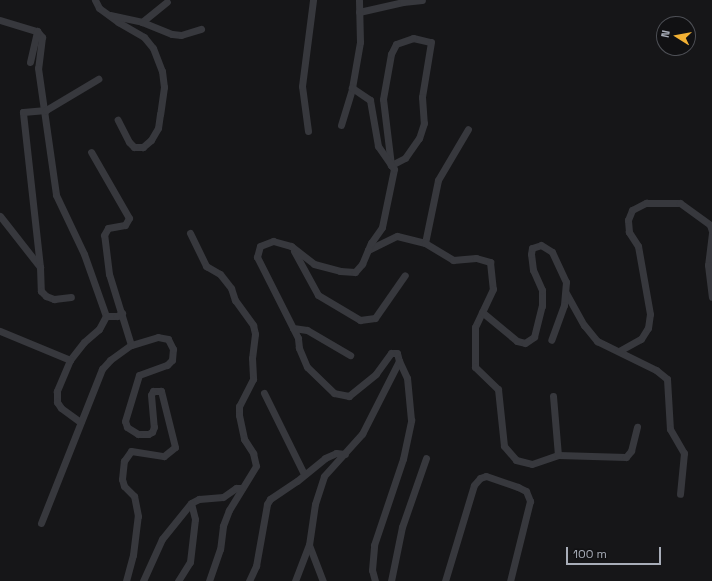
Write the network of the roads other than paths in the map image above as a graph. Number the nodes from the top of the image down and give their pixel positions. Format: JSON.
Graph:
{"nodes":[{"id":1,"x":95,"y":0,"type":"edge"},
{"id":2,"x":313,"y":0,"type":"edge"},
{"id":3,"x":359,"y":0,"type":"edge"},
{"id":4,"x":422,"y":0,"type":"edge"},
{"id":5,"x":167,"y":2,"type":"dead end"},
{"id":6,"x":359,"y":12,"type":"junction"},
{"id":7,"x":109,"y":16,"type":"junction"},
{"id":8,"x":0,"y":20,"type":"edge"},
{"id":9,"x":142,"y":22,"type":"junction"},
{"id":10,"x":201,"y":29,"type":"dead end"},
{"id":11,"x":37,"y":31,"type":"junction"},
{"id":12,"x":30,"y":62,"type":"dead end"},
{"id":13,"x":98,"y":79,"type":"dead end"},
{"id":14,"x":352,"y":88,"type":"junction"},
{"id":15,"x":46,"y":110,"type":"junction"},
{"id":16,"x":118,"y":120,"type":"dead end"},
{"id":17,"x":341,"y":125,"type":"dead end"},
{"id":18,"x":468,"y":129,"type":"dead end"},
{"id":19,"x":308,"y":131,"type":"dead end"},
{"id":20,"x":91,"y":152,"type":"dead end"},
{"id":21,"x":391,"y":165,"type":"junction"},
{"id":22,"x":0,"y":216,"type":"edge"},
{"id":23,"x":712,"y":232,"type":"edge"},
{"id":24,"x":190,"y":233,"type":"dead end"},
{"id":25,"x":425,"y":243,"type":"junction"},
{"id":26,"x":291,"y":246,"type":"junction"},
{"id":27,"x":368,"y":250,"type":"junction"},
{"id":28,"x":40,"y":267,"type":"junction"},
{"id":29,"x":405,"y":275,"type":"dead end"},
{"id":30,"x":566,"y":293,"type":"junction"},
{"id":31,"x":71,"y":297,"type":"dead end"},
{"id":32,"x":712,"y":297,"type":"edge"},
{"id":33,"x":482,"y":312,"type":"junction"},
{"id":34,"x":122,"y":313,"type":"junction"},
{"id":35,"x":106,"y":316,"type":"junction"},
{"id":36,"x":293,"y":328,"type":"junction"},
{"id":37,"x":0,"y":331,"type":"edge"},
{"id":38,"x":551,"y":340,"type":"dead end"},
{"id":39,"x":131,"y":345,"type":"junction"},
{"id":40,"x":618,"y":351,"type":"junction"},
{"id":41,"x":350,"y":355,"type":"dead end"},
{"id":42,"x":70,"y":360,"type":"junction"},
{"id":43,"x":399,"y":361,"type":"junction"},
{"id":44,"x":264,"y":393,"type":"dead end"},
{"id":45,"x":554,"y":396,"type":"dead end"},
{"id":46,"x":80,"y":422,"type":"junction"},
{"id":47,"x":637,"y":427,"type":"dead end"},
{"id":48,"x":345,"y":454,"type":"junction"},
{"id":49,"x":558,"y":455,"type":"junction"},
{"id":50,"x":426,"y":458,"type":"dead end"},
{"id":51,"x":304,"y":474,"type":"junction"},
{"id":52,"x":242,"y":488,"type":"junction"},
{"id":53,"x":680,"y":494,"type":"dead end"},
{"id":54,"x":191,"y":504,"type":"junction"},
{"id":55,"x":41,"y":523,"type":"dead end"},
{"id":56,"x":309,"y":545,"type":"junction"},
{"id":57,"x":126,"y":581,"type":"edge"},
{"id":58,"x":143,"y":581,"type":"edge"},
{"id":59,"x":178,"y":581,"type":"edge"},
{"id":60,"x":209,"y":581,"type":"edge"},
{"id":61,"x":249,"y":581,"type":"edge"},
{"id":62,"x":295,"y":581,"type":"edge"},
{"id":63,"x":323,"y":581,"type":"edge"},
{"id":64,"x":375,"y":581,"type":"edge"},
{"id":65,"x":391,"y":581,"type":"edge"},
{"id":66,"x":445,"y":581,"type":"edge"},
{"id":67,"x":510,"y":581,"type":"edge"}],
"edges":[{"from":1,"to":7,"type":"street"},
{"from":2,"to":19,"type":"street"},
{"from":3,"to":6,"type":"street"},
{"from":4,"to":6,"type":"street"},
{"from":5,"to":9,"type":"street"},
{"from":6,"to":14,"type":"street"},
{"from":7,"to":9,"type":"street"},
{"from":7,"to":16,"type":"street"},
{"from":8,"to":11,"type":"street"},
{"from":9,"to":10,"type":"street"},
{"from":11,"to":12,"type":"street"},
{"from":11,"to":15,"type":"street"},
{"from":13,"to":15,"type":"street"},
{"from":14,"to":17,"type":"street"},
{"from":14,"to":21,"type":"street"},
{"from":15,"to":28,"type":"street"},
{"from":15,"to":35,"type":"street"},
{"from":18,"to":25,"type":"street"},
{"from":20,"to":34,"type":"street"},
{"from":21,"to":21,"type":"street"},
{"from":21,"to":27,"type":"street"},
{"from":22,"to":28,"type":"street"},
{"from":23,"to":32,"type":"street"},
{"from":23,"to":40,"type":"street"},
{"from":24,"to":52,"type":"street"},
{"from":25,"to":27,"type":"street"},
{"from":25,"to":33,"type":"street"},
{"from":26,"to":27,"type":"street"},
{"from":26,"to":29,"type":"street"},
{"from":26,"to":36,"type":"street"},
{"from":28,"to":31,"type":"street"},
{"from":30,"to":33,"type":"street"},
{"from":30,"to":38,"type":"street"},
{"from":30,"to":40,"type":"street"},
{"from":33,"to":49,"type":"street"},
{"from":34,"to":35,"type":"street"},
{"from":34,"to":39,"type":"street"},
{"from":35,"to":42,"type":"street"},
{"from":36,"to":41,"type":"street"},
{"from":36,"to":43,"type":"street"},
{"from":37,"to":42,"type":"street"},
{"from":39,"to":46,"type":"street"},
{"from":39,"to":57,"type":"street"},
{"from":40,"to":53,"type":"street"},
{"from":42,"to":46,"type":"street"},
{"from":43,"to":48,"type":"street"},
{"from":43,"to":64,"type":"street"},
{"from":44,"to":51,"type":"street"},
{"from":45,"to":49,"type":"street"},
{"from":46,"to":55,"type":"street"},
{"from":47,"to":49,"type":"street"},
{"from":48,"to":51,"type":"street"},
{"from":48,"to":56,"type":"street"},
{"from":50,"to":65,"type":"street"},
{"from":51,"to":61,"type":"street"},
{"from":52,"to":54,"type":"street"},
{"from":52,"to":60,"type":"street"},
{"from":54,"to":58,"type":"street"},
{"from":54,"to":59,"type":"street"},
{"from":56,"to":62,"type":"street"},
{"from":56,"to":63,"type":"street"},
{"from":66,"to":67,"type":"street"}]}
